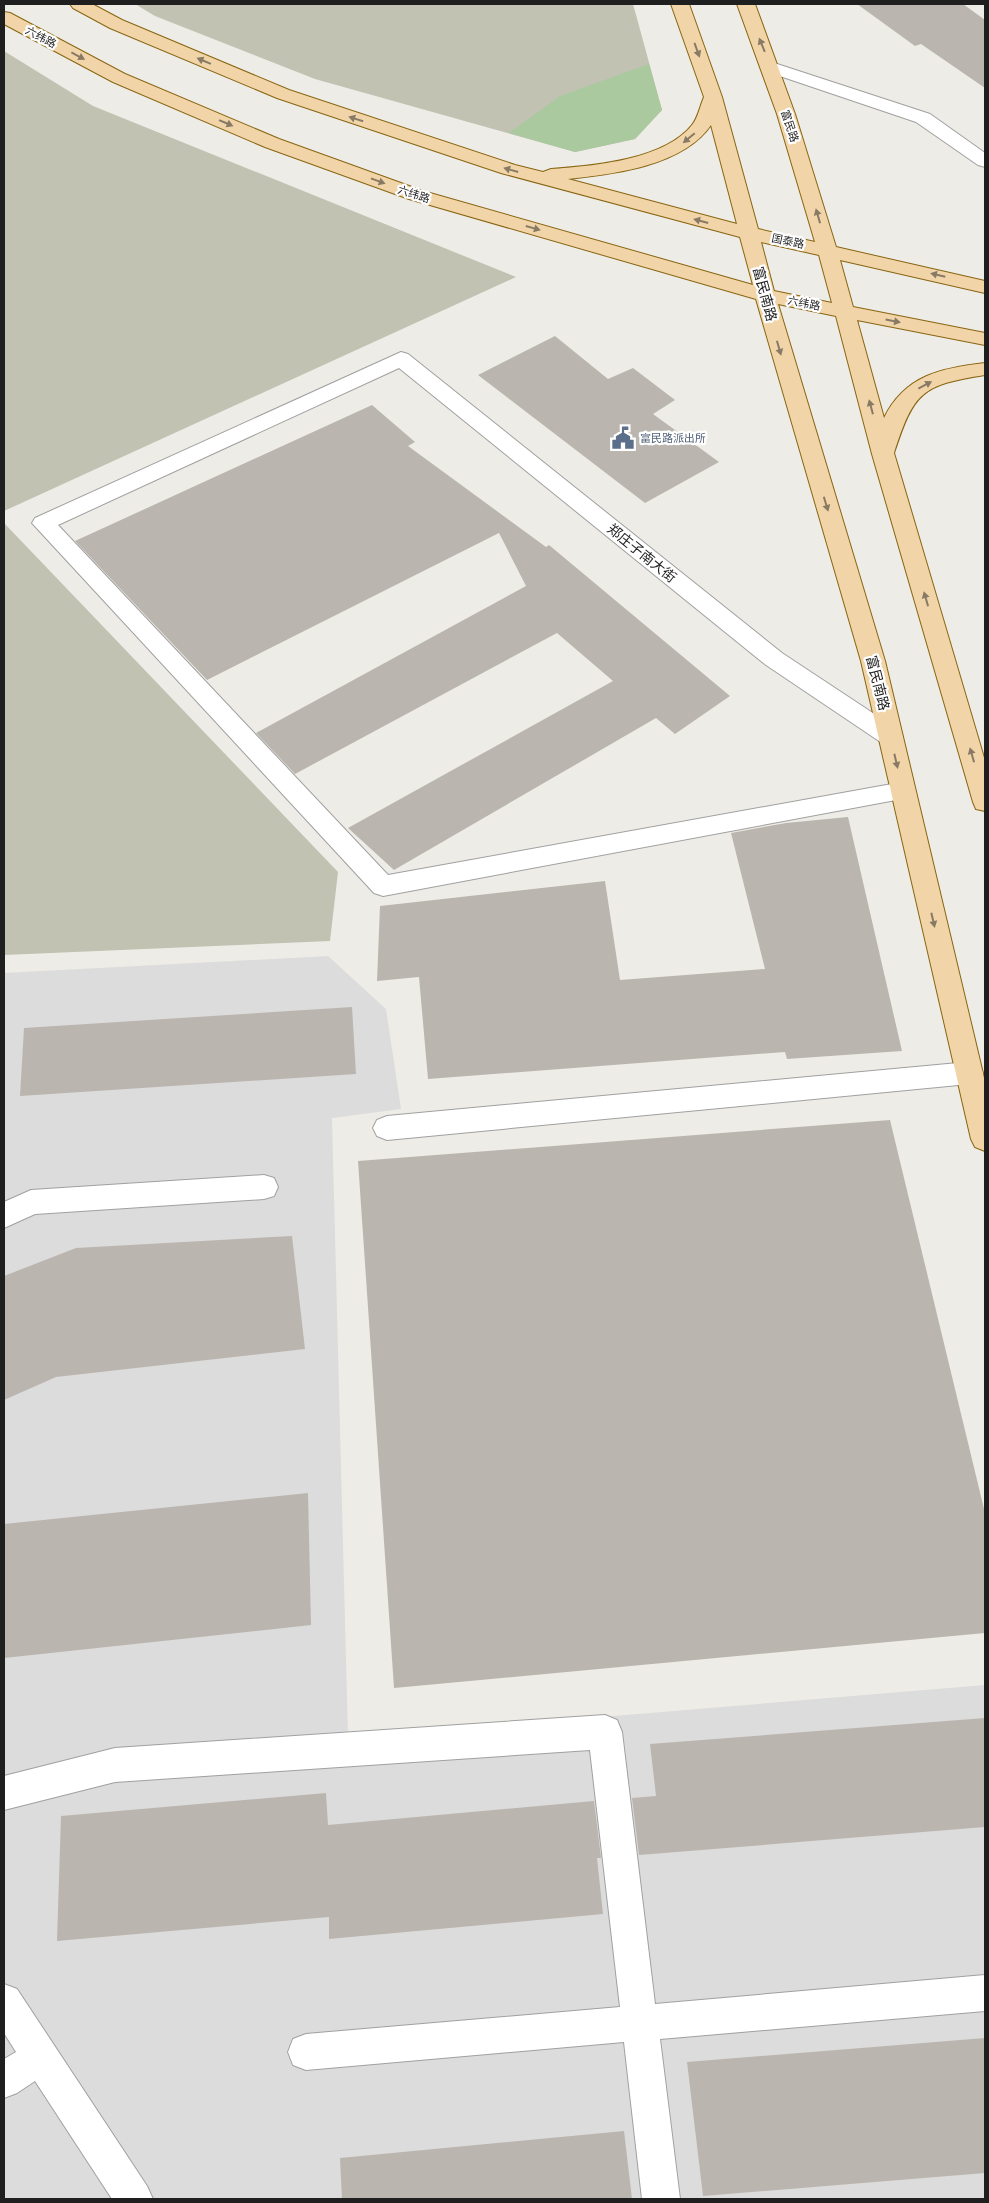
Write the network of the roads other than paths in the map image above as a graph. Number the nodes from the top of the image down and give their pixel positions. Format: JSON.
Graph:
{"nodes":[{"id":1,"x":79,"y":4,"type":"edge"},
{"id":2,"x":680,"y":4,"type":"edge"},
{"id":3,"x":746,"y":4,"type":"edge"},
{"id":4,"x":4,"y":17,"type":"edge"},
{"id":5,"x":771,"y":68,"type":"junction"},
{"id":6,"x":714,"y":97,"type":"junction"},
{"id":7,"x":985,"y":161,"type":"edge"},
{"id":8,"x":534,"y":176,"type":"junction"},
{"id":9,"x":748,"y":233,"type":"junction"},
{"id":10,"x":828,"y":250,"type":"junction"},
{"id":11,"x":985,"y":287,"type":"edge"},
{"id":12,"x":766,"y":296,"type":"junction"},
{"id":13,"x":845,"y":312,"type":"junction"},
{"id":14,"x":985,"y":339,"type":"edge"},
{"id":15,"x":985,"y":369,"type":"edge"},
{"id":16,"x":883,"y":454,"type":"junction"},
{"id":17,"x":891,"y":737,"type":"junction"},
{"id":18,"x":903,"y":791,"type":"junction"},
{"id":19,"x":985,"y":802,"type":"edge"},
{"id":20,"x":969,"y":1073,"type":"junction"},
{"id":21,"x":387,"y":1128,"type":"dead end"},
{"id":22,"x":985,"y":1138,"type":"edge"},
{"id":23,"x":264,"y":1187,"type":"dead end"},
{"id":24,"x":4,"y":1216,"type":"edge"},
{"id":25,"x":4,"y":1793,"type":"edge"},
{"id":26,"x":985,"y":1993,"type":"edge"},
{"id":27,"x":4,"y":2002,"type":"edge"},
{"id":28,"x":640,"y":2023,"type":"junction"},
{"id":29,"x":306,"y":2052,"type":"dead end"},
{"id":30,"x":40,"y":2057,"type":"junction"},
{"id":31,"x":4,"y":2080,"type":"edge"},
{"id":32,"x":134,"y":2199,"type":"edge"},
{"id":33,"x":661,"y":2199,"type":"edge"}],
"edges":[{"from":8,"to":1,"type":"main road","one_way":true},
{"from":2,"to":6,"type":"main road","one_way":true},
{"from":5,"to":3,"type":"main road","name":"富民路","one_way":true},
{"from":4,"to":12,"type":"main road","name":"六纬路","one_way":true},
{"from":5,"to":7,"type":"street"},
{"from":10,"to":5,"type":"main road","name":"富民路","one_way":true},
{"from":6,"to":8,"type":"main road","one_way":true},
{"from":6,"to":9,"type":"main road"},
{"from":9,"to":8,"type":"main road","one_way":true},
{"from":9,"to":10,"type":"main road","name":"国泰路"},
{"from":9,"to":12,"type":"main road","name":"富民南路"},
{"from":11,"to":10,"type":"main road","one_way":true},
{"from":10,"to":13,"type":"main road","name":"富民路"},
{"from":12,"to":13,"type":"main road","name":"六纬路"},
{"from":12,"to":17,"type":"main road","name":"富民南路","one_way":true},
{"from":13,"to":14,"type":"main road","one_way":true},
{"from":16,"to":13,"type":"main road","name":"富民路","one_way":true},
{"from":16,"to":15,"type":"main road","one_way":true},
{"from":19,"to":16,"type":"main road","one_way":true},
{"from":17,"to":18,"type":"main road","name":"富民南路","one_way":true},
{"from":17,"to":18,"type":"street","name":"郑庄子南大街"},
{"from":18,"to":20,"type":"main road","name":"富民南路","one_way":true},
{"from":20,"to":21,"type":"street"},
{"from":20,"to":22,"type":"main road","name":"富民南路"},
{"from":23,"to":24,"type":"street"},
{"from":25,"to":28,"type":"street"},
{"from":26,"to":28,"type":"street"},
{"from":27,"to":30,"type":"street"},
{"from":28,"to":29,"type":"street"},
{"from":28,"to":33,"type":"street"},
{"from":30,"to":31,"type":"street"},
{"from":30,"to":32,"type":"street"}]}
